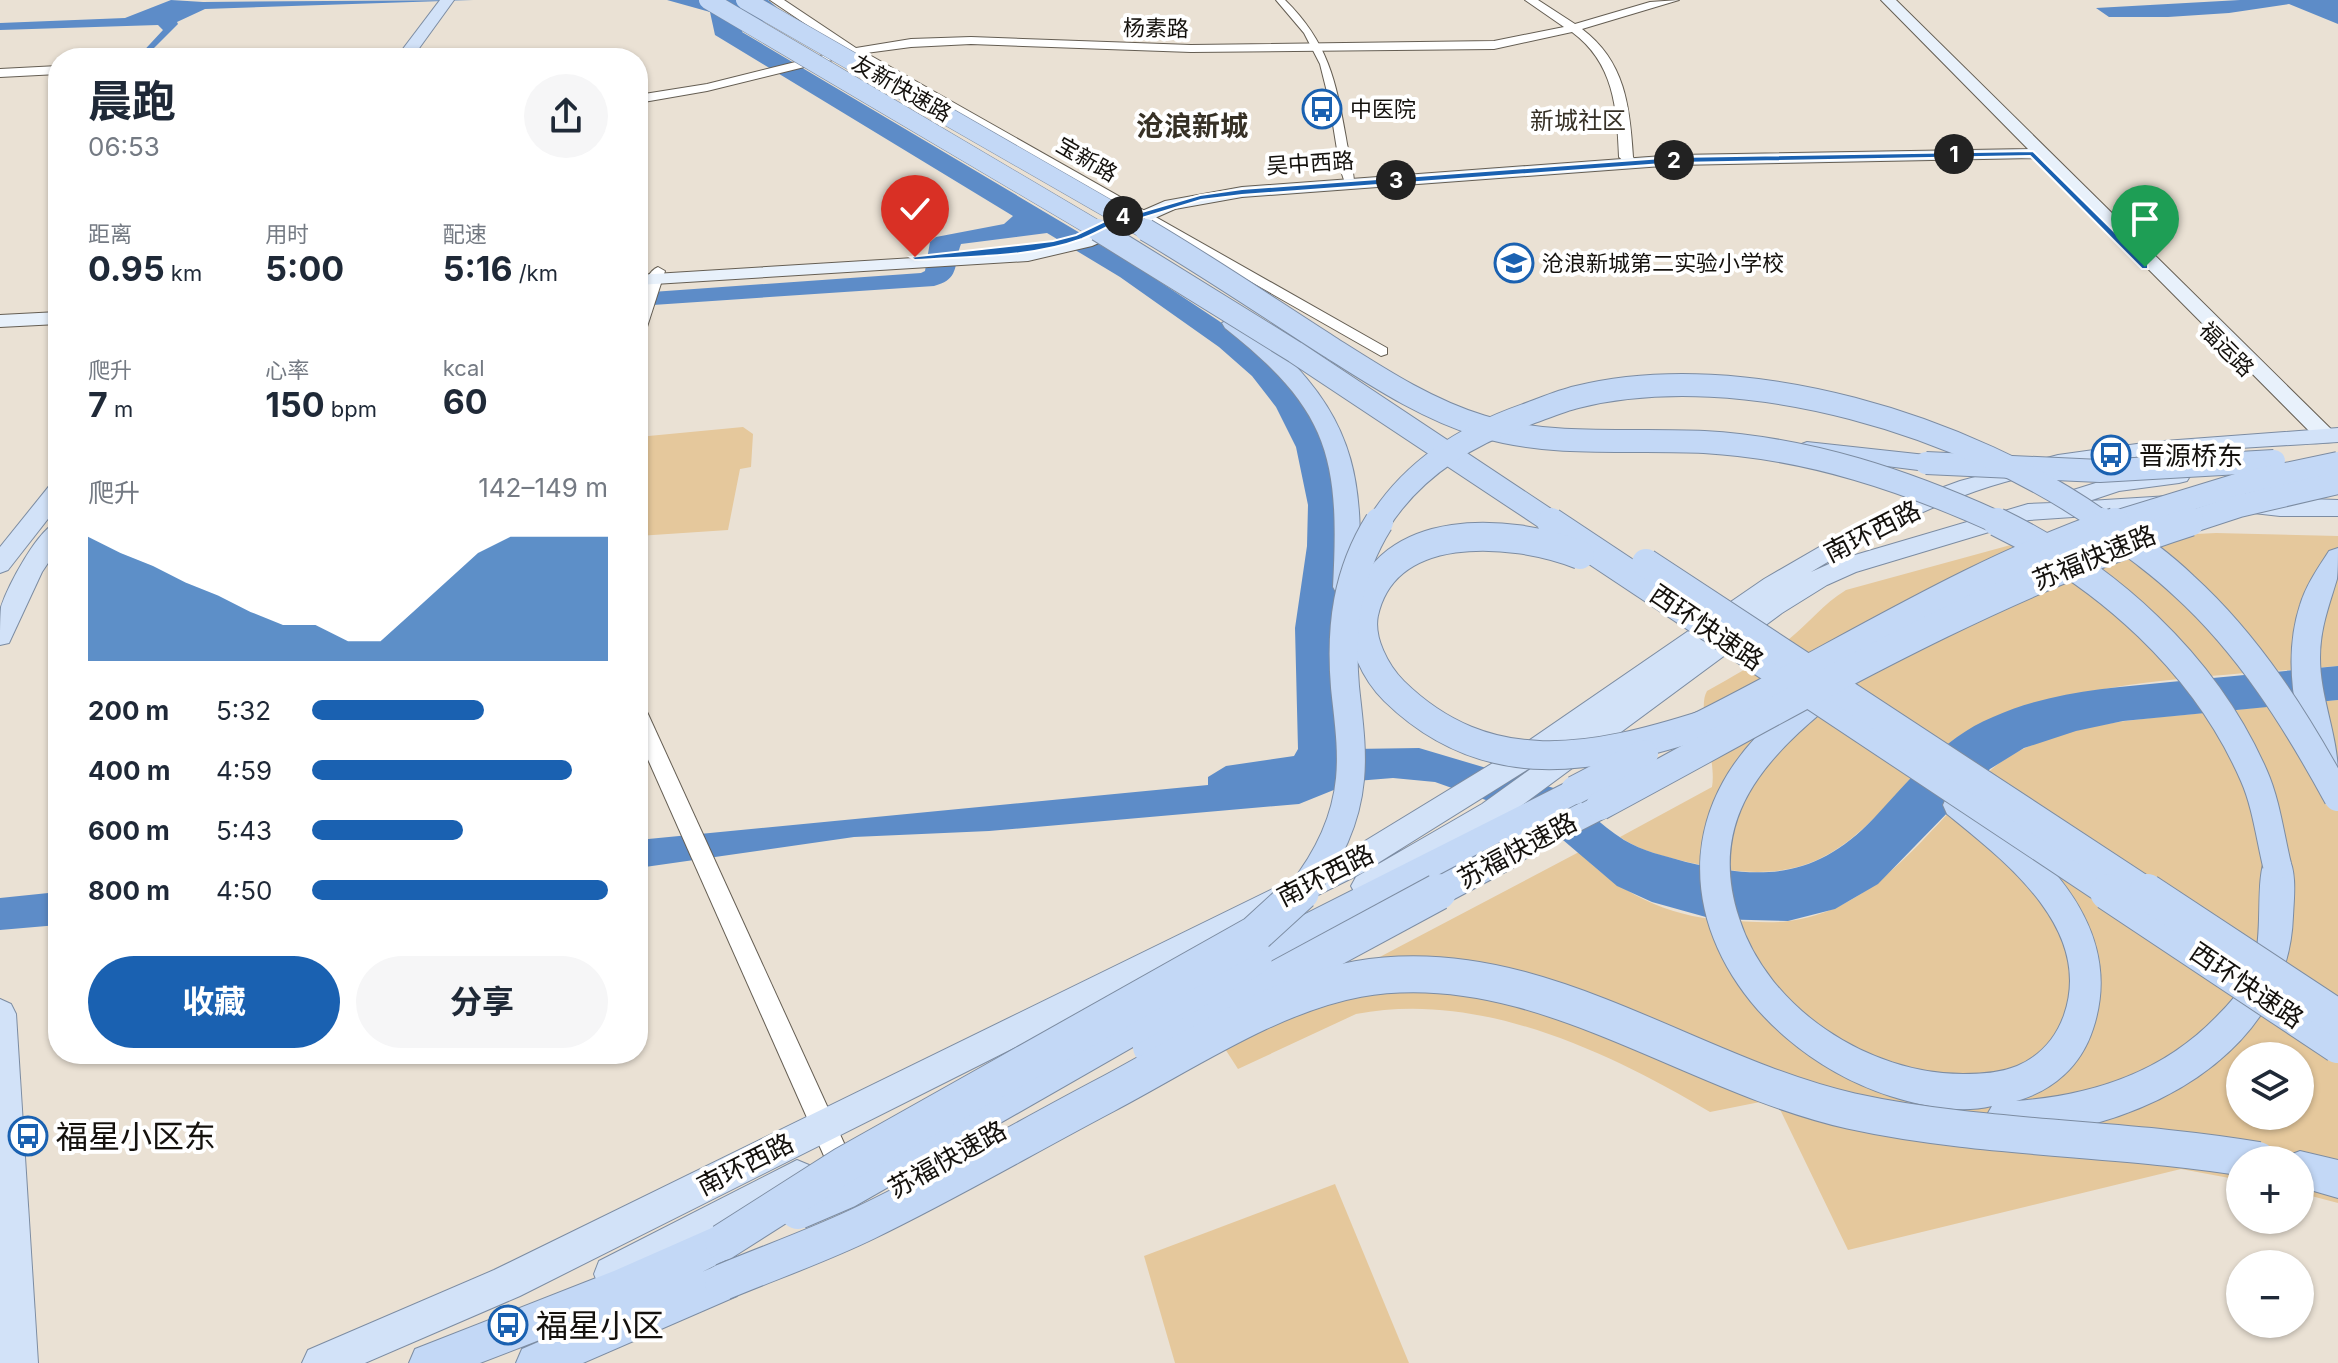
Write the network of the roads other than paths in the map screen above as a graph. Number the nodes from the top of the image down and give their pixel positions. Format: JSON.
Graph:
{"nodes":[{"id":1,"x":708,"y":0,"type":"edge"},
{"id":2,"x":728,"y":0,"type":"edge"},
{"id":3,"x":745,"y":0,"type":"edge"},
{"id":4,"x":776,"y":0,"type":"edge"},
{"id":5,"x":1280,"y":0,"type":"edge"},
{"id":6,"x":1531,"y":0,"type":"edge"},
{"id":7,"x":1673,"y":0,"type":"edge"},
{"id":8,"x":1879,"y":0,"type":"edge"},
{"id":9,"x":1888,"y":0,"type":"edge"},
{"id":10,"x":454,"y":2,"type":"edge"},
{"id":11,"x":1573,"y":28,"type":"junction"},
{"id":12,"x":1318,"y":47,"type":"junction"},
{"id":13,"x":412,"y":48,"type":"edge"},
{"id":14,"x":428,"y":48,"type":"edge"},
{"id":15,"x":852,"y":50,"type":"junction"},
{"id":16,"x":48,"y":71,"type":"edge"},
{"id":17,"x":0,"y":73,"type":"edge"},
{"id":18,"x":648,"y":97,"type":"edge"},
{"id":19,"x":2035,"y":150,"type":"junction"},
{"id":20,"x":1628,"y":160,"type":"junction"},
{"id":21,"x":1349,"y":181,"type":"junction"},
{"id":22,"x":1109,"y":223,"type":"junction"},
{"id":23,"x":1203,"y":273,"type":"junction"},
{"id":24,"x":651,"y":280,"type":"edge"},
{"id":25,"x":48,"y":312,"type":"edge"},
{"id":26,"x":0,"y":315,"type":"edge"},
{"id":27,"x":48,"y":319,"type":"edge"},
{"id":28,"x":0,"y":321,"type":"edge"},
{"id":29,"x":1311,"y":343,"type":"junction"},
{"id":30,"x":1381,"y":351,"type":"dead end"},
{"id":31,"x":1371,"y":373,"type":"junction"},
{"id":32,"x":1698,"y":441,"type":"junction"},
{"id":33,"x":2333,"y":449,"type":"edge"},
{"id":34,"x":2338,"y":483,"type":"edge"},
{"id":35,"x":48,"y":502,"type":"edge"},
{"id":36,"x":2338,"y":508,"type":"edge"},
{"id":37,"x":2023,"y":514,"type":"junction"},
{"id":38,"x":2338,"y":521,"type":"edge"},
{"id":39,"x":48,"y":544,"type":"edge"},
{"id":40,"x":2338,"y":557,"type":"edge"},
{"id":41,"x":0,"y":564,"type":"edge"},
{"id":42,"x":1344,"y":616,"type":"junction"},
{"id":43,"x":0,"y":636,"type":"edge"},
{"id":44,"x":1757,"y":661,"type":"junction"},
{"id":45,"x":1869,"y":661,"type":"junction"},
{"id":46,"x":1706,"y":724,"type":"junction"},
{"id":47,"x":648,"y":735,"type":"edge"},
{"id":48,"x":1889,"y":748,"type":"junction"},
{"id":49,"x":2338,"y":794,"type":"edge"},
{"id":50,"x":0,"y":1014,"type":"edge"},
{"id":51,"x":2338,"y":1018,"type":"edge"},
{"id":52,"x":2338,"y":1045,"type":"edge"},
{"id":53,"x":1921,"y":1122,"type":"junction"},
{"id":54,"x":823,"y":1125,"type":"junction"},
{"id":55,"x":2226,"y":1155,"type":"edge"},
{"id":56,"x":837,"y":1156,"type":"junction"},
{"id":57,"x":2314,"y":1173,"type":"edge"},
{"id":58,"x":2338,"y":1179,"type":"edge"},
{"id":59,"x":870,"y":1233,"type":"dead end"},
{"id":60,"x":723,"y":1242,"type":"junction"},
{"id":61,"x":723,"y":1282,"type":"junction"},
{"id":62,"x":19,"y":1363,"type":"edge"},
{"id":63,"x":321,"y":1363,"type":"edge"},
{"id":64,"x":420,"y":1363,"type":"edge"},
{"id":65,"x":429,"y":1363,"type":"edge"},
{"id":66,"x":536,"y":1363,"type":"edge"}],
"edges":[{"from":1,"to":22,"type":"highway","name":"友新快速路","bridge":true},
{"from":2,"to":22,"type":"highway","name":"友新快速路"},
{"from":3,"to":22,"type":"highway","bridge":true},
{"from":4,"to":15,"type":"street","name":"宝新路"},
{"from":5,"to":12,"type":"street"},
{"from":6,"to":11,"type":"street"},
{"from":7,"to":11,"type":"street","name":"杨素路"},
{"from":8,"to":19,"type":"main road","name":"福运路"},
{"from":9,"to":19,"type":"main road","name":"福运路"},
{"from":10,"to":13,"type":"main road"},
{"from":10,"to":14,"type":"main road"},
{"from":11,"to":12,"type":"street","name":"杨素路"},
{"from":11,"to":20,"type":"street"},
{"from":12,"to":15,"type":"street","name":"杨素路"},
{"from":12,"to":21,"type":"street"},
{"from":15,"to":18,"type":"street","name":"杨素路"},
{"from":15,"to":22,"type":"street","name":"宝新路"},
{"from":16,"to":17,"type":"street"},
{"from":19,"to":20,"type":"main road","name":"吴中西路"},
{"from":19,"to":33,"type":"main road","name":"福运路"},
{"from":20,"to":21,"type":"main road","name":"吴中西路"},
{"from":21,"to":22,"type":"main road","name":"吴中西路"},
{"from":22,"to":23,"type":"highway","name":"西环快速路"},
{"from":22,"to":23,"type":"highway","bridge":true},
{"from":22,"to":24,"type":"main road","name":"吴中西路"},
{"from":22,"to":30,"type":"street","name":"宝新路"},
{"from":22,"to":31,"type":"highway","bridge":true},
{"from":22,"to":42,"type":"highway","bridge":true},
{"from":22,"to":44,"type":"highway","name":"西环快速路","bridge":true},
{"from":23,"to":29,"type":"highway","name":"西环快速路"},
{"from":25,"to":26,"type":"main road"},
{"from":27,"to":28,"type":"main road"},
{"from":29,"to":31,"type":"highway","bridge":true},
{"from":29,"to":51,"type":"highway","name":"西环快速路","bridge":true},
{"from":31,"to":32,"type":"highway","bridge":true},
{"from":32,"to":33,"type":"highway","bridge":true},
{"from":32,"to":53,"type":"highway","bridge":true},
{"from":33,"to":37,"type":"main road"},
{"from":33,"to":46,"type":"highway","name":"苏福快速路","bridge":true},
{"from":33,"to":54,"type":"main road","name":"南环西路"},
{"from":34,"to":45,"type":"highway","name":"苏福快速路","bridge":true},
{"from":35,"to":41,"type":"main road"},
{"from":36,"to":37,"type":"main road","name":"南环西路"},
{"from":37,"to":38,"type":"main road"},
{"from":37,"to":56,"type":"main road","name":"南环西路"},
{"from":39,"to":43,"type":"main road"},
{"from":40,"to":49,"type":"highway"},
{"from":42,"to":49,"type":"highway","bridge":true},
{"from":42,"to":60,"type":"highway","bridge":true},
{"from":44,"to":46,"type":"highway","bridge":true},
{"from":44,"to":48,"type":"highway","name":"西环快速路","bridge":true},
{"from":45,"to":48,"type":"highway","bridge":true},
{"from":45,"to":61,"type":"highway","name":"苏福快速路","bridge":true},
{"from":46,"to":60,"type":"highway","name":"苏福快速路","bridge":true},
{"from":47,"to":54,"type":"street"},
{"from":48,"to":52,"type":"highway","name":"西环快速路","bridge":true},
{"from":50,"to":62,"type":"main road"},
{"from":53,"to":55,"type":"highway","bridge":true},
{"from":53,"to":61,"type":"highway","bridge":true},
{"from":54,"to":56,"type":"street"},
{"from":54,"to":63,"type":"main road","name":"南环西路"},
{"from":56,"to":59,"type":"street"},
{"from":56,"to":64,"type":"main road","name":"南环西路"},
{"from":57,"to":58,"type":"highway"},
{"from":60,"to":65,"type":"highway"},
{"from":61,"to":66,"type":"highway"}]}
